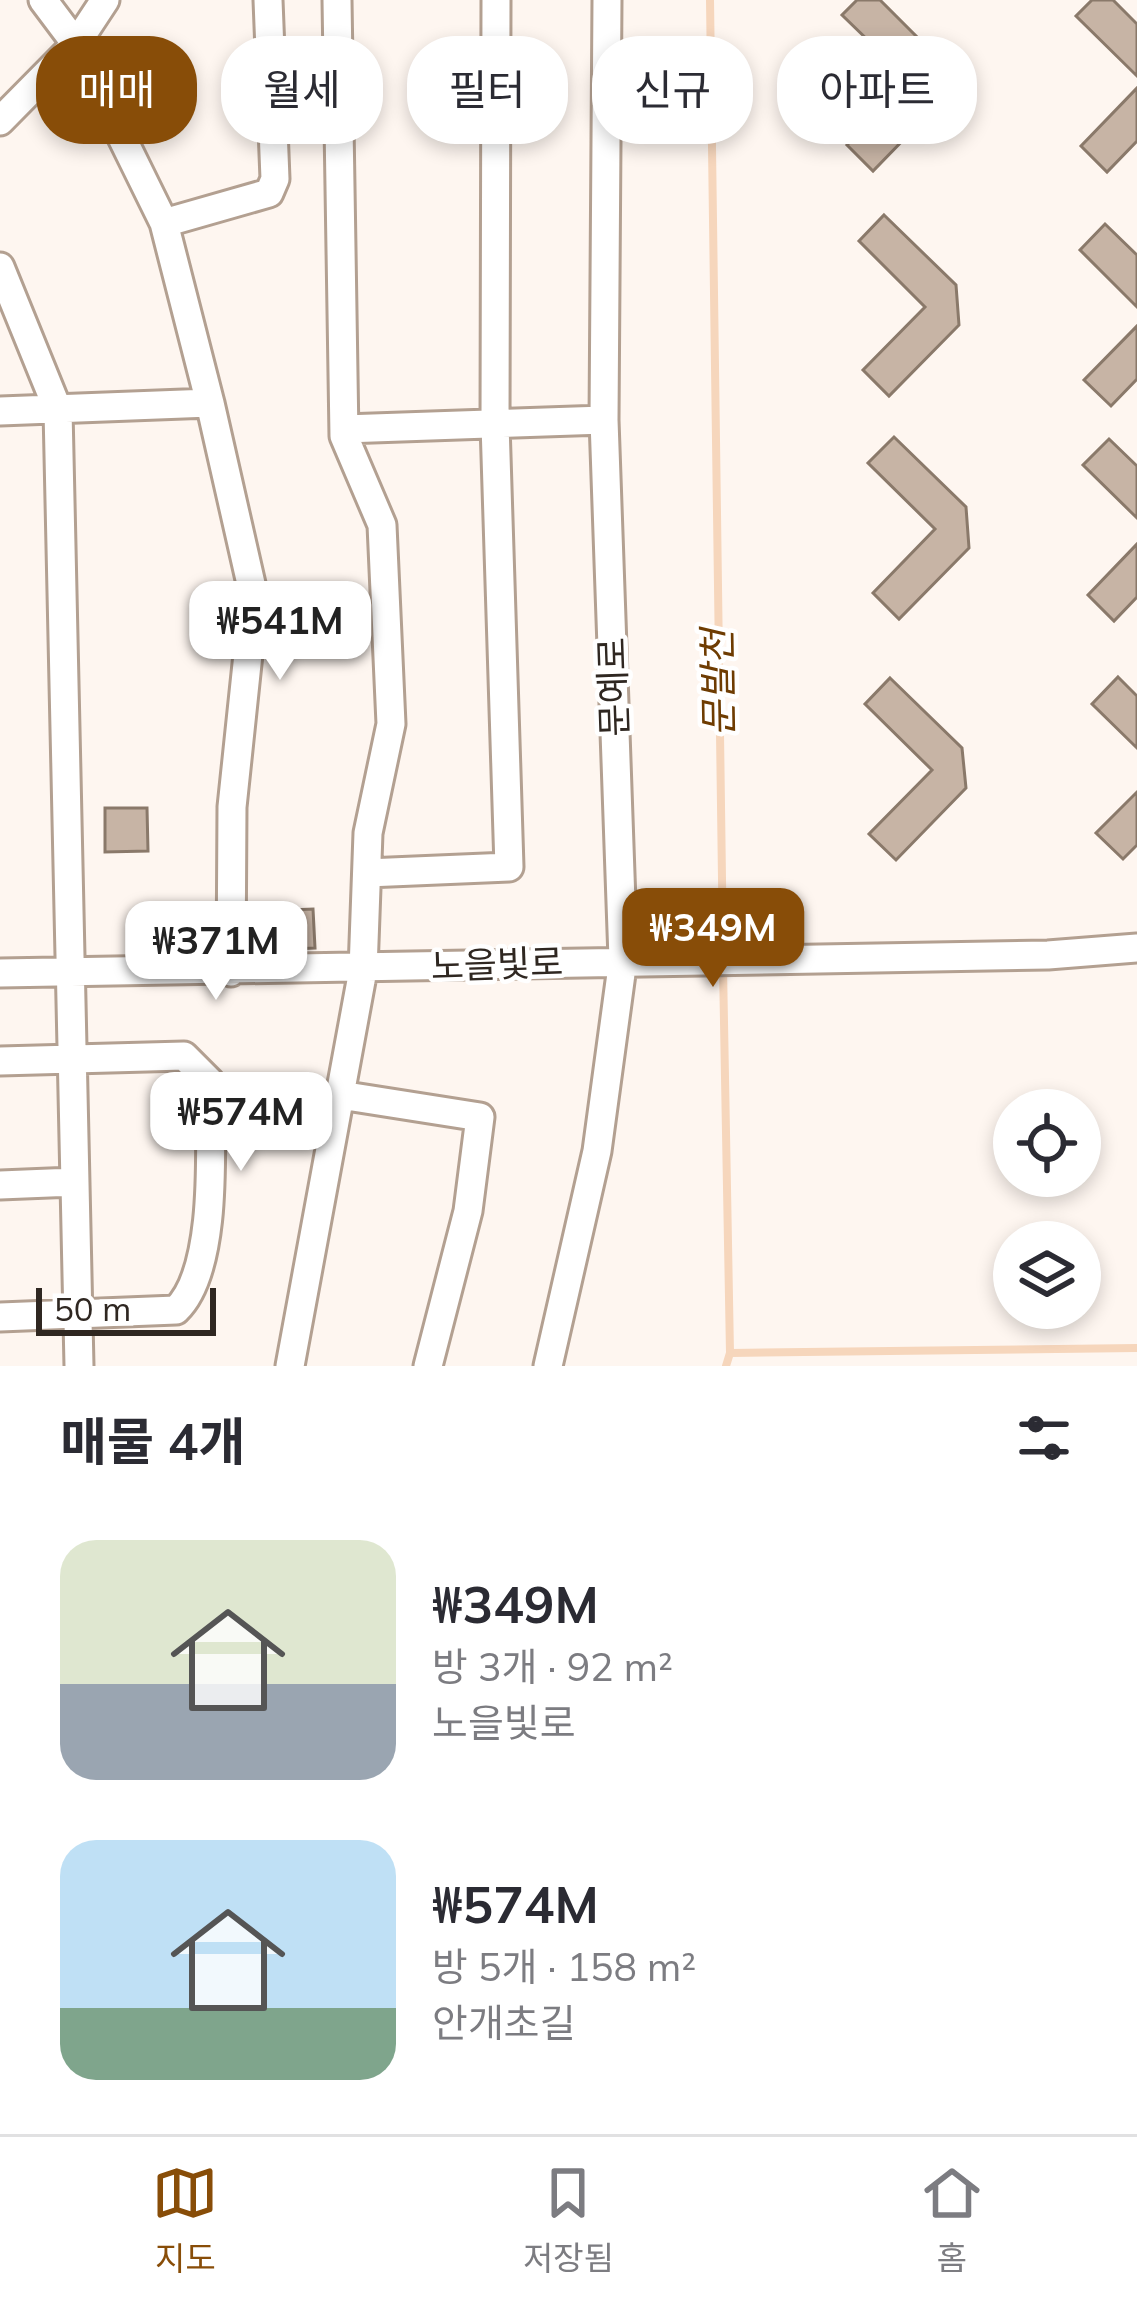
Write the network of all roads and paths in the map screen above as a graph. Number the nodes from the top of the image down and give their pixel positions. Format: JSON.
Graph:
{"nodes":[{"id":1,"x":43,"y":0,"type":"edge"},
{"id":2,"x":105,"y":0,"type":"edge"},
{"id":3,"x":268,"y":0,"type":"edge"},
{"id":4,"x":337,"y":0,"type":"edge"},
{"id":5,"x":496,"y":0,"type":"edge"},
{"id":6,"x":607,"y":0,"type":"edge"},
{"id":7,"x":70,"y":36,"type":"edge"},
{"id":8,"x":81,"y":36,"type":"edge"},
{"id":9,"x":36,"y":85,"type":"edge"},
{"id":10,"x":0,"y":121,"type":"edge"},
{"id":11,"x":125,"y":144,"type":"edge"},
{"id":12,"x":164,"y":223,"type":"junction"},
{"id":13,"x":0,"y":266,"type":"edge"},
{"id":14,"x":210,"y":403,"type":"junction"},
{"id":15,"x":58,"y":410,"type":"junction"},
{"id":16,"x":0,"y":411,"type":"edge"},
{"id":17,"x":604,"y":420,"type":"junction"},
{"id":18,"x":495,"y":424,"type":"junction"},
{"id":19,"x":344,"y":429,"type":"junction"},
{"id":20,"x":368,"y":873,"type":"junction"},
{"id":21,"x":1137,"y":948,"type":"edge"},
{"id":22,"x":622,"y":959,"type":"junction"},
{"id":23,"x":363,"y":970,"type":"junction"},
{"id":24,"x":68,"y":971,"type":"junction"},
{"id":25,"x":231,"y":972,"type":"junction"},
{"id":26,"x":0,"y":973,"type":"edge"},
{"id":27,"x":0,"y":1061,"type":"edge"},
{"id":28,"x":71,"y":1061,"type":"junction"},
{"id":29,"x":340,"y":1095,"type":"junction"},
{"id":30,"x":74,"y":1182,"type":"junction"},
{"id":31,"x":0,"y":1184,"type":"edge"},
{"id":32,"x":76,"y":1315,"type":"junction"},
{"id":33,"x":0,"y":1317,"type":"edge"},
{"id":34,"x":79,"y":1366,"type":"edge"},
{"id":35,"x":290,"y":1366,"type":"edge"},
{"id":36,"x":428,"y":1366,"type":"edge"},
{"id":37,"x":548,"y":1366,"type":"edge"}],
"edges":[{"from":1,"to":7,"type":"street"},
{"from":2,"to":8,"type":"street"},
{"from":3,"to":12,"type":"street"},
{"from":4,"to":19,"type":"street"},
{"from":5,"to":18,"type":"street"},
{"from":6,"to":17,"type":"street","name":"문예로"},
{"from":9,"to":10,"type":"street"},
{"from":11,"to":12,"type":"street"},
{"from":12,"to":14,"type":"street"},
{"from":13,"to":15,"type":"street"},
{"from":14,"to":15,"type":"street"},
{"from":14,"to":25,"type":"street"},
{"from":15,"to":16,"type":"street"},
{"from":15,"to":24,"type":"street"},
{"from":17,"to":18,"type":"street"},
{"from":17,"to":22,"type":"street","name":"문예로"},
{"from":18,"to":19,"type":"street"},
{"from":18,"to":20,"type":"street"},
{"from":19,"to":20,"type":"street"},
{"from":20,"to":23,"type":"street"},
{"from":21,"to":22,"type":"street","name":"노을빛로"},
{"from":22,"to":23,"type":"street","name":"노을빛로"},
{"from":22,"to":37,"type":"street","name":"문예로"},
{"from":23,"to":25,"type":"street","name":"노을빛로"},
{"from":23,"to":29,"type":"street"},
{"from":24,"to":25,"type":"street","name":"노을빛로"},
{"from":24,"to":26,"type":"street","name":"노을빛로"},
{"from":24,"to":28,"type":"street"},
{"from":27,"to":28,"type":"street"},
{"from":28,"to":30,"type":"street"},
{"from":28,"to":32,"type":"street"},
{"from":29,"to":35,"type":"street"},
{"from":29,"to":36,"type":"street"},
{"from":30,"to":31,"type":"street"},
{"from":30,"to":32,"type":"street"},
{"from":32,"to":33,"type":"street"},
{"from":32,"to":34,"type":"street"}]}
